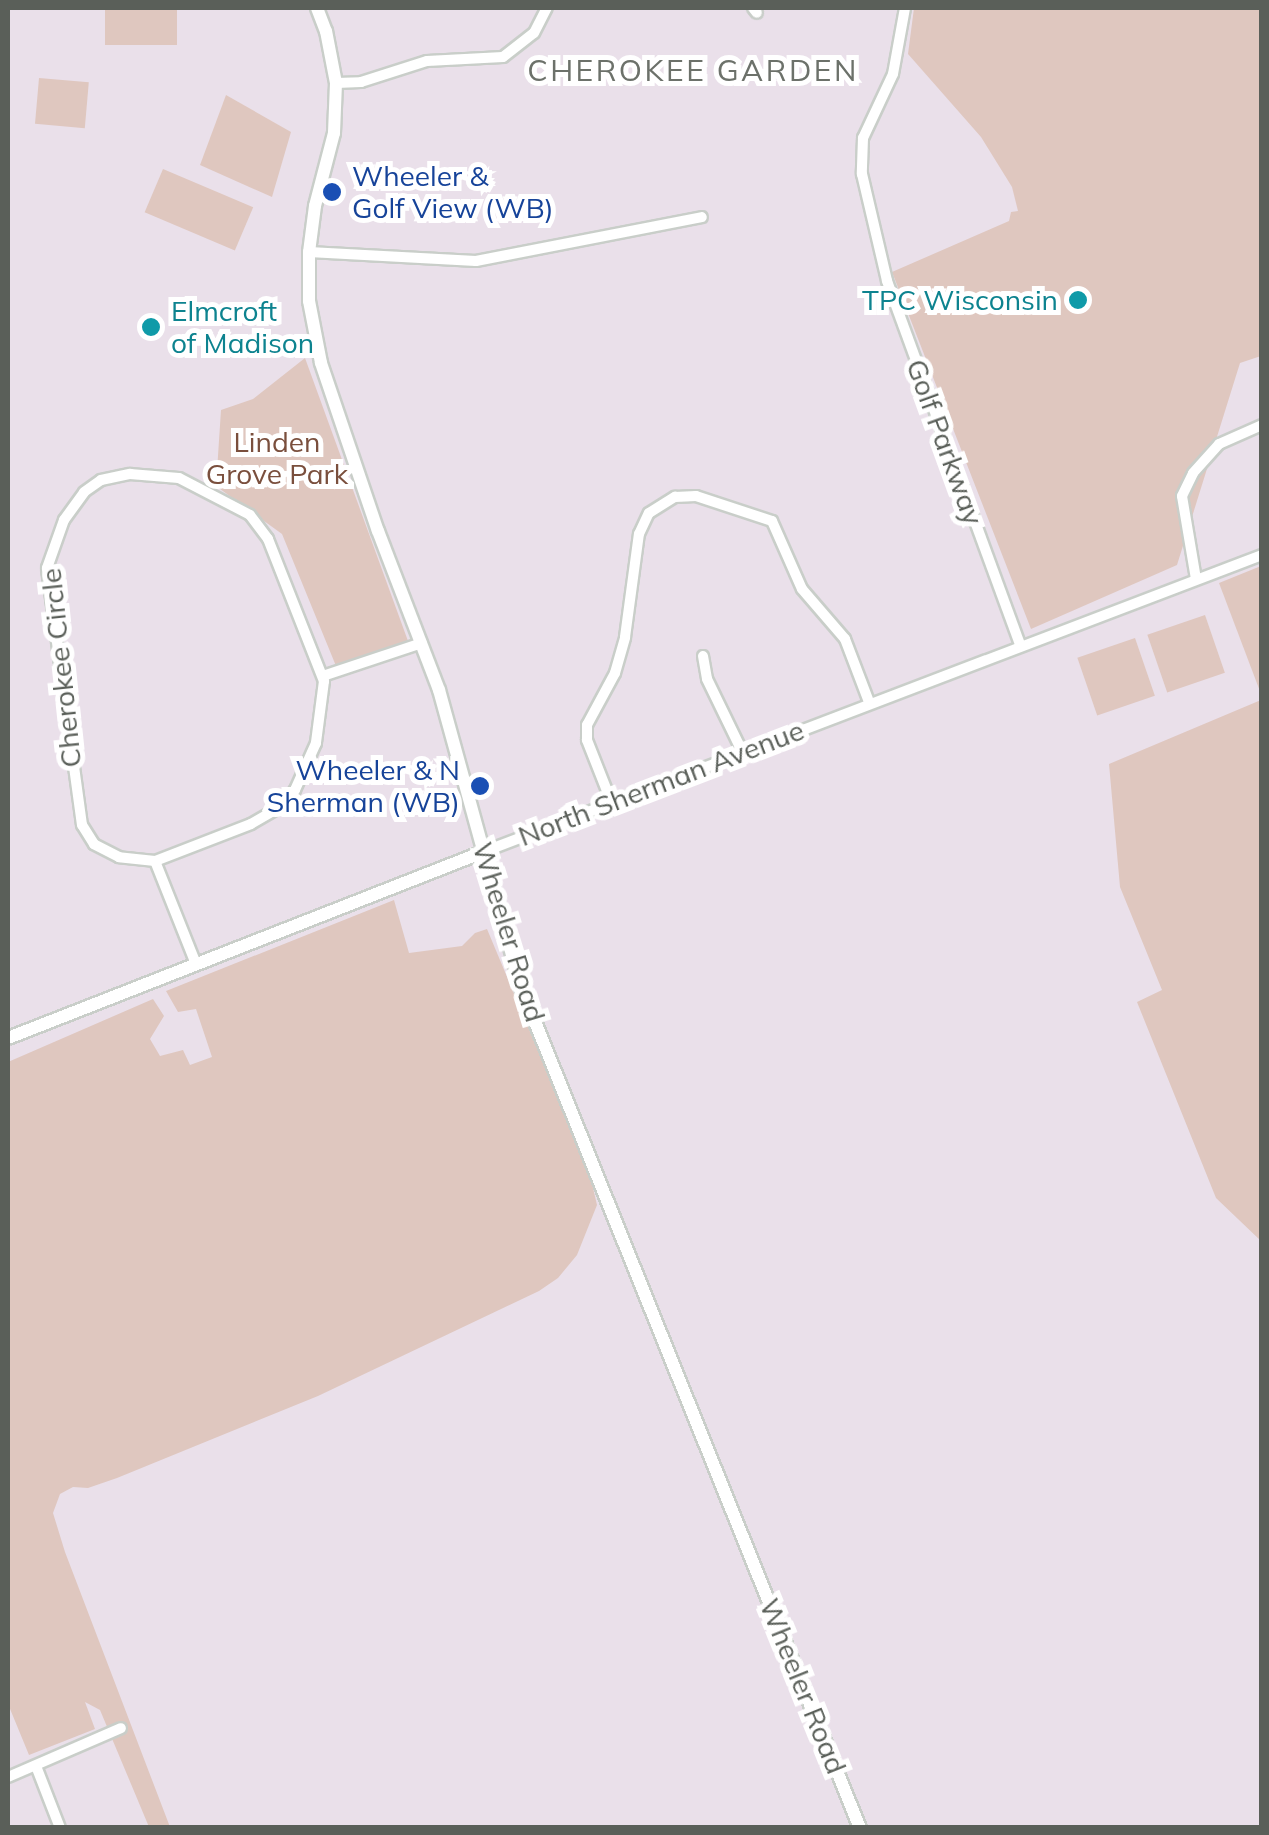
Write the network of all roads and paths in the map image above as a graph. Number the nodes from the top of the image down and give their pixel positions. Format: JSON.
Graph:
{"nodes":[{"id":1,"x":316,"y":8,"type":"edge"},
{"id":2,"x":547,"y":8,"type":"edge"},
{"id":3,"x":906,"y":8,"type":"edge"},
{"id":4,"x":336,"y":83,"type":"junction"},
{"id":5,"x":702,"y":218,"type":"dead end"},
{"id":6,"x":309,"y":252,"type":"junction"},
{"id":7,"x":1262,"y":425,"type":"edge"},
{"id":8,"x":1262,"y":555,"type":"edge"},
{"id":9,"x":1196,"y":579,"type":"junction"},
{"id":10,"x":422,"y":643,"type":"junction"},
{"id":11,"x":1020,"y":645,"type":"junction"},
{"id":12,"x":703,"y":656,"type":"dead end"},
{"id":13,"x":322,"y":676,"type":"junction"},
{"id":14,"x":869,"y":702,"type":"junction"},
{"id":15,"x":742,"y":751,"type":"junction"},
{"id":16,"x":611,"y":801,"type":"junction"},
{"id":17,"x":483,"y":852,"type":"junction"},
{"id":18,"x":154,"y":861,"type":"junction"},
{"id":19,"x":196,"y":964,"type":"junction"},
{"id":20,"x":8,"y":1038,"type":"edge"},
{"id":21,"x":121,"y":1728,"type":"dead end"},
{"id":22,"x":36,"y":1766,"type":"junction"},
{"id":23,"x":8,"y":1777,"type":"edge"},
{"id":24,"x":60,"y":1828,"type":"edge"},
{"id":25,"x":860,"y":1828,"type":"edge"}],
"edges":[{"from":1,"to":4,"type":"street","name":"Wheeler Road"},
{"from":2,"to":4,"type":"street"},
{"from":3,"to":11,"type":"street","name":"Golf Parkway"},
{"from":4,"to":6,"type":"street","name":"Wheeler Road"},
{"from":5,"to":6,"type":"street"},
{"from":6,"to":10,"type":"street","name":"Wheeler Road"},
{"from":7,"to":9,"type":"street"},
{"from":8,"to":9,"type":"street","name":"North Sherman Avenue"},
{"from":9,"to":11,"type":"street","name":"North Sherman Avenue"},
{"from":10,"to":13,"type":"street"},
{"from":10,"to":17,"type":"street","name":"Wheeler Road"},
{"from":11,"to":14,"type":"street","name":"North Sherman Avenue"},
{"from":12,"to":15,"type":"street"},
{"from":13,"to":18,"type":"street","name":"Cherokee Circle"},
{"from":13,"to":18,"type":"street","name":"Cherokee Circle"},
{"from":14,"to":15,"type":"street","name":"North Sherman Avenue"},
{"from":14,"to":16,"type":"street"},
{"from":15,"to":16,"type":"street","name":"North Sherman Avenue"},
{"from":16,"to":17,"type":"street","name":"North Sherman Avenue"},
{"from":17,"to":19,"type":"street","name":"North Sherman Avenue"},
{"from":17,"to":25,"type":"street","name":"Wheeler Road"},
{"from":18,"to":19,"type":"street"},
{"from":19,"to":20,"type":"street","name":"North Sherman Avenue"},
{"from":21,"to":22,"type":"street"},
{"from":22,"to":23,"type":"street"},
{"from":22,"to":24,"type":"street"}]}
